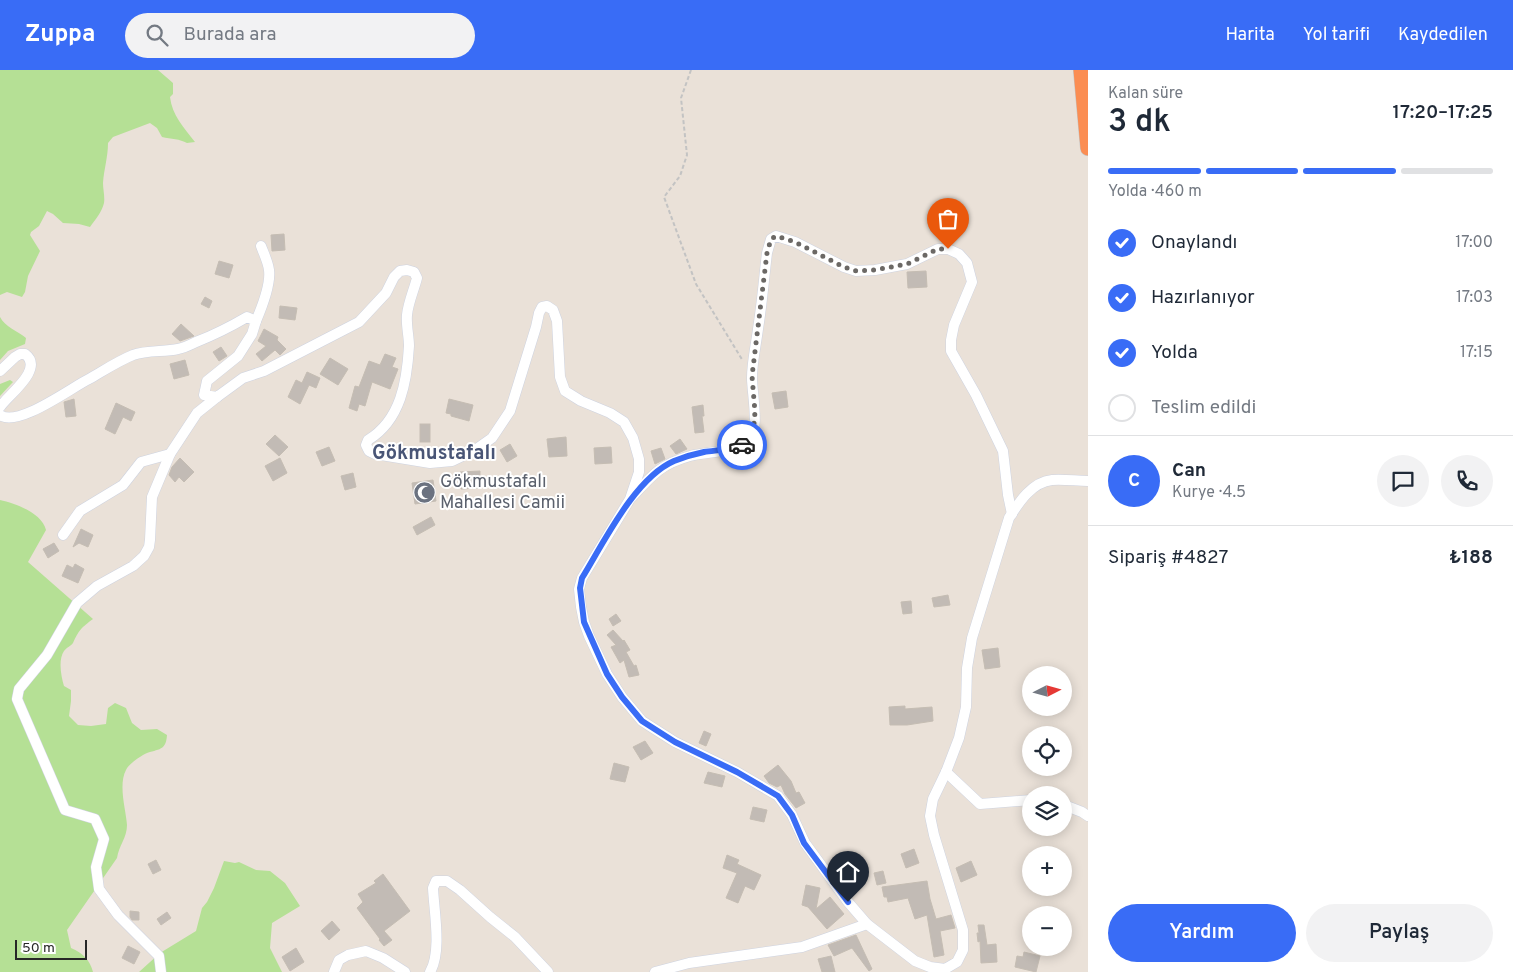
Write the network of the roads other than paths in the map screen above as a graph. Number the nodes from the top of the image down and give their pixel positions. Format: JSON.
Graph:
{"nodes":[{"id":1,"x":1082,"y":70,"type":"edge"},
{"id":2,"x":1088,"y":148,"type":"edge"},
{"id":3,"x":261,"y":246,"type":"dead end"},
{"id":4,"x":256,"y":321,"type":"junction"},
{"id":5,"x":0,"y":371,"type":"edge"},
{"id":6,"x":217,"y":397,"type":"junction"},
{"id":7,"x":0,"y":408,"type":"edge"},
{"id":8,"x":0,"y":415,"type":"edge"},
{"id":9,"x":170,"y":454,"type":"junction"},
{"id":10,"x":1088,"y":481,"type":"edge"},
{"id":11,"x":630,"y":499,"type":"junction"},
{"id":12,"x":1012,"y":514,"type":"junction"},
{"id":13,"x":63,"y":535,"type":"dead end"},
{"id":14,"x":946,"y":772,"type":"junction"},
{"id":15,"x":1022,"y":801,"type":"edge"},
{"id":16,"x":1072,"y":808,"type":"edge"},
{"id":17,"x":1088,"y":816,"type":"edge"},
{"id":18,"x":867,"y":924,"type":"junction"},
{"id":19,"x":161,"y":972,"type":"edge"},
{"id":20,"x":334,"y":972,"type":"edge"},
{"id":21,"x":405,"y":972,"type":"edge"},
{"id":22,"x":430,"y":972,"type":"edge"},
{"id":23,"x":548,"y":972,"type":"edge"},
{"id":24,"x":655,"y":972,"type":"edge"}],
"edges":[{"from":1,"to":2,"type":"highway"},
{"from":3,"to":4,"type":"street"},
{"from":4,"to":6,"type":"street"},
{"from":4,"to":8,"type":"street"},
{"from":5,"to":7,"type":"street"},
{"from":6,"to":9,"type":"street"},
{"from":6,"to":11,"type":"street"},
{"from":9,"to":13,"type":"street"},
{"from":9,"to":19,"type":"street"},
{"from":10,"to":12,"type":"street"},
{"from":11,"to":12,"type":"street"},
{"from":11,"to":18,"type":"street"},
{"from":12,"to":14,"type":"street"},
{"from":14,"to":15,"type":"street"},
{"from":14,"to":18,"type":"street"},
{"from":16,"to":17,"type":"street"},
{"from":18,"to":24,"type":"street"},
{"from":20,"to":21,"type":"street"},
{"from":22,"to":23,"type":"street"}]}
